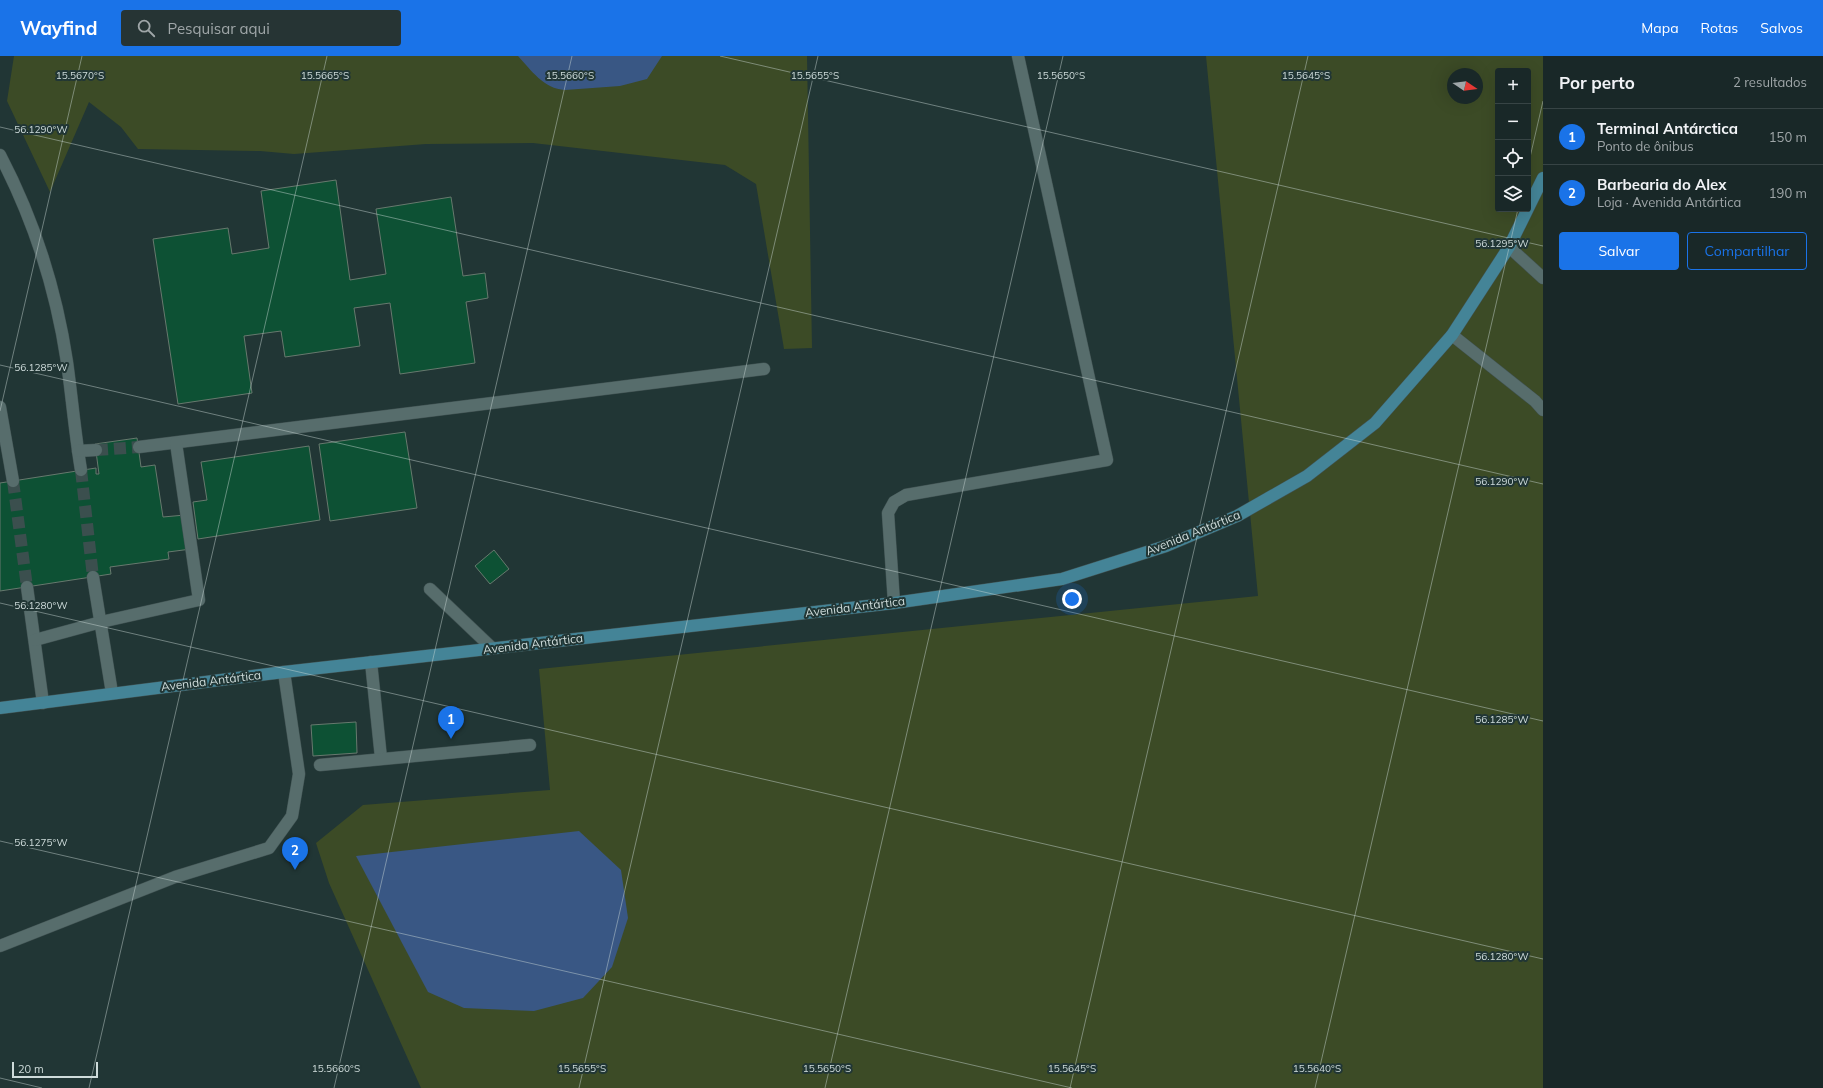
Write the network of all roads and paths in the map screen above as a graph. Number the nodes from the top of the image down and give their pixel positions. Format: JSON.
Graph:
{"nodes":[{"id":1,"x":1018,"y":56,"type":"edge"},
{"id":2,"x":0,"y":155,"type":"edge"},
{"id":3,"x":1543,"y":178,"type":"edge"},
{"id":4,"x":1509,"y":247,"type":"junction"},
{"id":5,"x":1543,"y":278,"type":"edge"},
{"id":6,"x":1452,"y":335,"type":"junction"},
{"id":7,"x":764,"y":369,"type":"dead end"},
{"id":8,"x":0,"y":407,"type":"edge"},
{"id":9,"x":1543,"y":410,"type":"edge"},
{"id":10,"x":176,"y":443,"type":"junction"},
{"id":11,"x":139,"y":447,"type":"tunnel mouth"},
{"id":12,"x":78,"y":450,"type":"junction"},
{"id":13,"x":96,"y":450,"type":"tunnel mouth"},
{"id":14,"x":81,"y":470,"type":"tunnel mouth"},
{"id":15,"x":13,"y":481,"type":"tunnel mouth"},
{"id":16,"x":93,"y":577,"type":"tunnel mouth"},
{"id":17,"x":27,"y":587,"type":"tunnel mouth"},
{"id":18,"x":430,"y":589,"type":"dead end"},
{"id":19,"x":894,"y":602,"type":"junction"},
{"id":20,"x":101,"y":622,"type":"junction"},
{"id":21,"x":35,"y":640,"type":"junction"},
{"id":22,"x":492,"y":648,"type":"junction"},
{"id":23,"x":371,"y":662,"type":"junction"},
{"id":24,"x":284,"y":672,"type":"junction"},
{"id":25,"x":112,"y":693,"type":"junction"},
{"id":26,"x":43,"y":703,"type":"junction"},
{"id":27,"x":0,"y":708,"type":"edge"},
{"id":28,"x":530,"y":745,"type":"dead end"},
{"id":29,"x":381,"y":758,"type":"junction"},
{"id":30,"x":320,"y":765,"type":"dead end"},
{"id":31,"x":0,"y":946,"type":"edge"}],
"edges":[{"from":1,"to":19,"type":"street"},
{"from":2,"to":12,"type":"street"},
{"from":3,"to":4,"type":"main road","name":"Avenida Antártica"},
{"from":4,"to":5,"type":"street"},
{"from":4,"to":6,"type":"main road","name":"Avenida Antártica"},
{"from":6,"to":9,"type":"street"},
{"from":6,"to":19,"type":"main road","name":"Avenida Antártica"},
{"from":7,"to":10,"type":"street"},
{"from":8,"to":15,"type":"street"},
{"from":10,"to":11,"type":"street"},
{"from":10,"to":20,"type":"street"},
{"from":12,"to":13,"type":"street"},
{"from":12,"to":14,"type":"street"},
{"from":16,"to":20,"type":"street"},
{"from":17,"to":21,"type":"street"},
{"from":18,"to":22,"type":"street"},
{"from":19,"to":22,"type":"main road","name":"Avenida Antártica"},
{"from":20,"to":21,"type":"street"},
{"from":20,"to":25,"type":"street"},
{"from":21,"to":26,"type":"street"},
{"from":22,"to":23,"type":"main road","name":"Avenida Antártica"},
{"from":23,"to":24,"type":"main road","name":"Avenida Antártica"},
{"from":23,"to":29,"type":"street"},
{"from":24,"to":25,"type":"main road","name":"Avenida Antártica"},
{"from":24,"to":31,"type":"street"},
{"from":25,"to":26,"type":"main road","name":"Avenida Antártica"},
{"from":26,"to":27,"type":"main road","name":"Avenida Antártica"},
{"from":28,"to":29,"type":"street"},
{"from":29,"to":30,"type":"street"}]}
